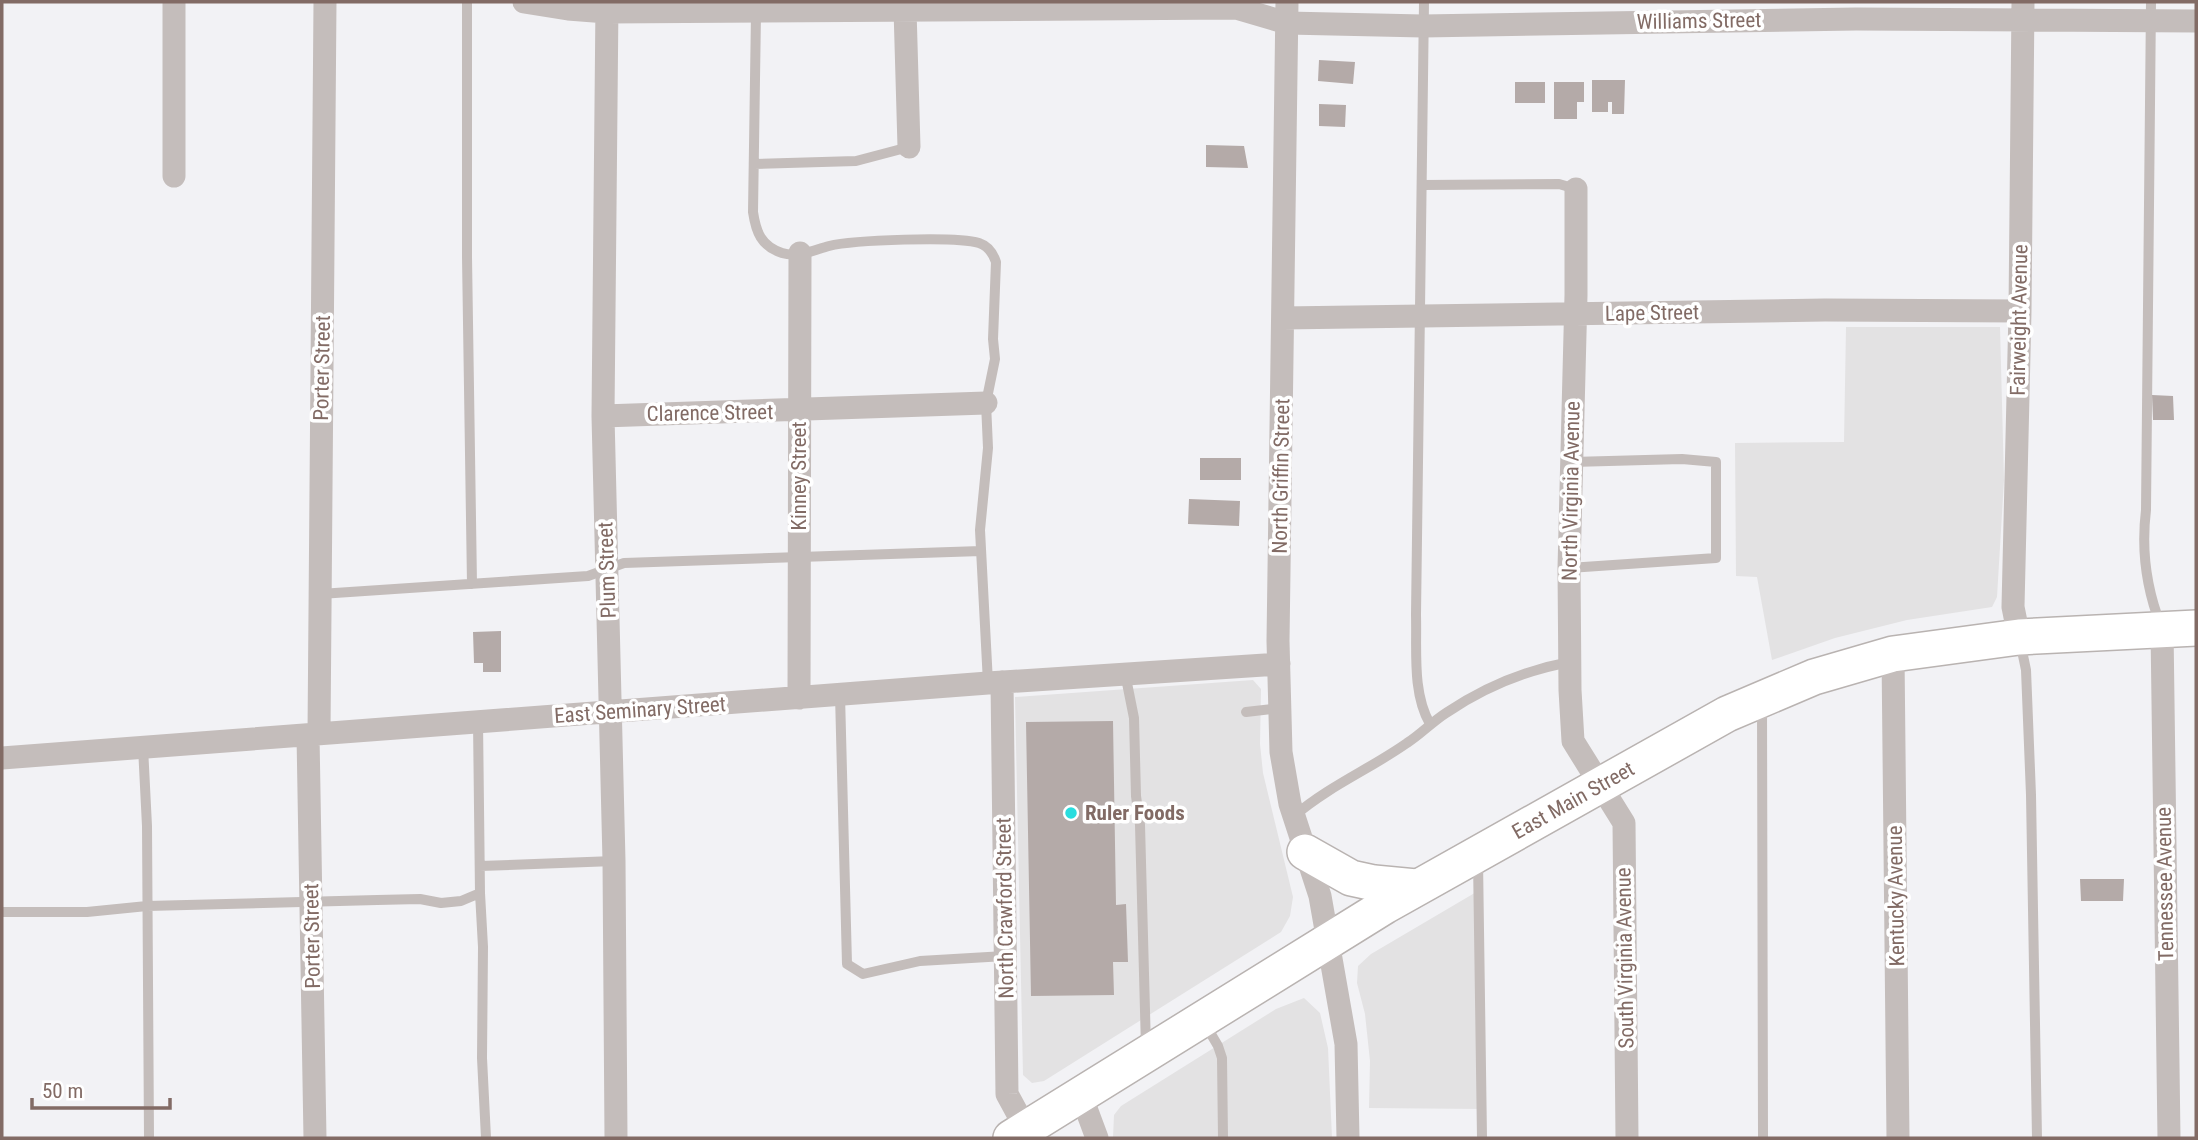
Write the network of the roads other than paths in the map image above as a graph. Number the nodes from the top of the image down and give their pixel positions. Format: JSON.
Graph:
{"nodes":[{"id":1,"x":174,"y":2,"type":"edge"},
{"id":2,"x":325,"y":2,"type":"edge"},
{"id":3,"x":467,"y":2,"type":"edge"},
{"id":4,"x":524,"y":2,"type":"edge"},
{"id":5,"x":1424,"y":2,"type":"edge"},
{"id":6,"x":607,"y":7,"type":"edge"},
{"id":7,"x":905,"y":9,"type":"junction"},
{"id":8,"x":2023,"y":11,"type":"edge"},
{"id":9,"x":2151,"y":11,"type":"edge"},
{"id":10,"x":1287,"y":12,"type":"edge"},
{"id":11,"x":756,"y":13,"type":"junction"},
{"id":12,"x":2196,"y":21,"type":"edge"},
{"id":13,"x":1423,"y":26,"type":"junction"},
{"id":14,"x":909,"y":147,"type":"joint"},
{"id":15,"x":754,"y":164,"type":"junction"},
{"id":16,"x":174,"y":176,"type":"dead end"},
{"id":17,"x":1423,"y":185,"type":"junction"},
{"id":18,"x":1576,"y":189,"type":"joint"},
{"id":19,"x":800,"y":253,"type":"junction"},
{"id":20,"x":2020,"y":311,"type":"junction"},
{"id":21,"x":1574,"y":314,"type":"junction"},
{"id":22,"x":1421,"y":317,"type":"junction"},
{"id":23,"x":1283,"y":318,"type":"junction"},
{"id":24,"x":986,"y":403,"type":"junction"},
{"id":25,"x":799,"y":411,"type":"junction"},
{"id":26,"x":603,"y":416,"type":"junction"},
{"id":27,"x":1572,"y":462,"type":"junction"},
{"id":28,"x":981,"y":551,"type":"junction"},
{"id":29,"x":799,"y":557,"type":"junction"},
{"id":30,"x":1569,"y":568,"type":"junction"},
{"id":31,"x":607,"y":569,"type":"junction"},
{"id":32,"x":472,"y":584,"type":"junction"},
{"id":33,"x":320,"y":594,"type":"junction"},
{"id":34,"x":2196,"y":628,"type":"edge"},
{"id":35,"x":2162,"y":629,"type":"junction"},
{"id":36,"x":2019,"y":637,"type":"junction"},
{"id":37,"x":1893,"y":654,"type":"junction"},
{"id":38,"x":1570,"y":662,"type":"junction"},
{"id":39,"x":1279,"y":664,"type":"junction"},
{"id":40,"x":1125,"y":673,"type":"junction"},
{"id":41,"x":995,"y":682,"type":"junction"},
{"id":42,"x":841,"y":695,"type":"junction"},
{"id":43,"x":799,"y":698,"type":"junction"},
{"id":44,"x":1762,"y":698,"type":"junction"},
{"id":45,"x":1280,"y":708,"type":"junction"},
{"id":46,"x":1246,"y":712,"type":"dead end"},
{"id":47,"x":611,"y":713,"type":"junction"},
{"id":48,"x":478,"y":721,"type":"junction"},
{"id":49,"x":1430,"y":724,"type":"junction"},
{"id":50,"x":313,"y":734,"type":"junction"},
{"id":51,"x":143,"y":747,"type":"junction"},
{"id":52,"x":2,"y":758,"type":"edge"},
{"id":53,"x":1600,"y":785,"type":"junction"},
{"id":54,"x":1294,"y":817,"type":"junction"},
{"id":55,"x":1305,"y":852,"type":"junction"},
{"id":56,"x":1477,"y":854,"type":"junction"},
{"id":57,"x":614,"y":861,"type":"junction"},
{"id":58,"x":480,"y":866,"type":"junction"},
{"id":59,"x":1416,"y":887,"type":"junction"},
{"id":60,"x":480,"y":892,"type":"junction"},
{"id":61,"x":311,"y":902,"type":"junction"},
{"id":62,"x":147,"y":906,"type":"junction"},
{"id":63,"x":2,"y":912,"type":"edge"},
{"id":64,"x":1327,"y":943,"type":"junction"},
{"id":65,"x":1005,"y":956,"type":"junction"},
{"id":66,"x":1202,"y":1020,"type":"junction"},
{"id":67,"x":1146,"y":1054,"type":"junction"},
{"id":68,"x":1081,"y":1095,"type":"junction"},
{"id":69,"x":1018,"y":1134,"type":"edge"},
{"id":70,"x":149,"y":1138,"type":"edge"},
{"id":71,"x":315,"y":1138,"type":"edge"},
{"id":72,"x":486,"y":1138,"type":"edge"},
{"id":73,"x":616,"y":1138,"type":"edge"},
{"id":74,"x":1097,"y":1138,"type":"edge"},
{"id":75,"x":1223,"y":1138,"type":"edge"},
{"id":76,"x":1348,"y":1138,"type":"edge"},
{"id":77,"x":1482,"y":1138,"type":"edge"},
{"id":78,"x":1627,"y":1138,"type":"edge"},
{"id":79,"x":1763,"y":1138,"type":"edge"},
{"id":80,"x":1898,"y":1138,"type":"edge"},
{"id":81,"x":2037,"y":1138,"type":"edge"},
{"id":82,"x":2169,"y":1138,"type":"edge"}],
"edges":[{"from":1,"to":16,"type":"street"},
{"from":2,"to":33,"type":"street","name":"Porter Street"},
{"from":3,"to":32,"type":"lane"},
{"from":4,"to":6,"type":"street","name":"Williams Street"},
{"from":5,"to":13,"type":"lane"},
{"from":6,"to":11,"type":"street","name":"Williams Street"},
{"from":6,"to":26,"type":"street","name":"Plum Street"},
{"from":7,"to":10,"type":"street","name":"Williams Street"},
{"from":7,"to":11,"type":"street","name":"Williams Street"},
{"from":7,"to":14,"type":"street"},
{"from":8,"to":9,"type":"street","name":"Williams Street"},
{"from":8,"to":13,"type":"street","name":"Williams Street"},
{"from":8,"to":20,"type":"street","name":"Fairweight Avenue"},
{"from":9,"to":12,"type":"street","name":"Williams Street"},
{"from":9,"to":35,"type":"lane"},
{"from":10,"to":13,"type":"street","name":"Williams Street"},
{"from":10,"to":23,"type":"street","name":"North Griffin Street"},
{"from":11,"to":15,"type":"lane"},
{"from":13,"to":17,"type":"lane"},
{"from":14,"to":15,"type":"lane"},
{"from":15,"to":19,"type":"lane"},
{"from":17,"to":18,"type":"lane"},
{"from":17,"to":22,"type":"lane"},
{"from":18,"to":21,"type":"street","name":"North Virginia Avenue"},
{"from":19,"to":24,"type":"lane"},
{"from":19,"to":25,"type":"street","name":"Kinney Street"},
{"from":20,"to":21,"type":"street","name":"Lape Street"},
{"from":20,"to":36,"type":"street","name":"Fairweight Avenue"},
{"from":21,"to":22,"type":"street","name":"Lape Street"},
{"from":21,"to":27,"type":"street","name":"North Virginia Avenue"},
{"from":22,"to":23,"type":"street","name":"Lape Street"},
{"from":22,"to":49,"type":"lane"},
{"from":23,"to":39,"type":"street","name":"North Griffin Street"},
{"from":24,"to":25,"type":"street","name":"Clarence Street"},
{"from":24,"to":28,"type":"lane"},
{"from":25,"to":26,"type":"street","name":"Clarence Street"},
{"from":25,"to":29,"type":"street","name":"Kinney Street"},
{"from":26,"to":31,"type":"street","name":"Plum Street"},
{"from":27,"to":30,"type":"street","name":"North Virginia Avenue"},
{"from":27,"to":30,"type":"lane"},
{"from":28,"to":29,"type":"lane"},
{"from":28,"to":41,"type":"lane"},
{"from":29,"to":31,"type":"lane"},
{"from":29,"to":43,"type":"street","name":"Kinney Street"},
{"from":30,"to":38,"type":"street","name":"North Virginia Avenue"},
{"from":31,"to":32,"type":"lane"},
{"from":31,"to":47,"type":"street","name":"Plum Street"},
{"from":32,"to":33,"type":"lane"},
{"from":33,"to":50,"type":"street","name":"Porter Street"},
{"from":34,"to":35,"type":"main road","name":"East Main Street"},
{"from":35,"to":36,"type":"main road","name":"East Main Street"},
{"from":35,"to":82,"type":"street","name":"Tennessee Avenue"},
{"from":36,"to":37,"type":"main road","name":"East Main Street"},
{"from":36,"to":81,"type":"lane"},
{"from":37,"to":44,"type":"main road","name":"East Main Street"},
{"from":37,"to":80,"type":"street","name":"Kentucky Avenue"},
{"from":38,"to":49,"type":"lane"},
{"from":38,"to":53,"type":"street","name":"North Virginia Avenue"},
{"from":39,"to":40,"type":"street","name":"East Seminary Street"},
{"from":39,"to":45,"type":"street","name":"North Griffin Street"},
{"from":40,"to":41,"type":"street","name":"East Seminary Street"},
{"from":40,"to":67,"type":"lane"},
{"from":41,"to":42,"type":"street","name":"East Seminary Street"},
{"from":41,"to":65,"type":"street","name":"North Crawford Street"},
{"from":42,"to":43,"type":"street","name":"East Seminary Street"},
{"from":42,"to":65,"type":"lane"},
{"from":43,"to":47,"type":"street","name":"East Seminary Street"},
{"from":44,"to":53,"type":"main road","name":"East Main Street"},
{"from":44,"to":79,"type":"lane"},
{"from":45,"to":46,"type":"lane"},
{"from":45,"to":54,"type":"street","name":"North Griffin Street"},
{"from":47,"to":48,"type":"street","name":"East Seminary Street"},
{"from":47,"to":57,"type":"street","name":"Plum Street"},
{"from":48,"to":50,"type":"street","name":"East Seminary Street"},
{"from":48,"to":58,"type":"lane"},
{"from":49,"to":54,"type":"lane"},
{"from":50,"to":51,"type":"street","name":"East Seminary Street"},
{"from":50,"to":61,"type":"street","name":"Porter Street"},
{"from":51,"to":52,"type":"street","name":"East Seminary Street"},
{"from":51,"to":62,"type":"lane"},
{"from":53,"to":56,"type":"main road","name":"East Main Street"},
{"from":53,"to":78,"type":"street","name":"South Virginia Avenue"},
{"from":54,"to":55,"type":"street","name":"North Griffin Street"},
{"from":55,"to":59,"type":"main road"},
{"from":55,"to":64,"type":"street","name":"North Griffin Street"},
{"from":56,"to":59,"type":"main road","name":"East Main Street"},
{"from":56,"to":77,"type":"lane"},
{"from":57,"to":58,"type":"lane"},
{"from":57,"to":73,"type":"street","name":"Plum Street"},
{"from":58,"to":60,"type":"lane"},
{"from":59,"to":64,"type":"main road","name":"East Main Street"},
{"from":60,"to":61,"type":"lane"},
{"from":60,"to":72,"type":"lane"},
{"from":61,"to":62,"type":"lane"},
{"from":61,"to":71,"type":"street","name":"Porter Street"},
{"from":62,"to":63,"type":"lane"},
{"from":62,"to":70,"type":"lane"},
{"from":64,"to":66,"type":"main road","name":"East Main Street"},
{"from":64,"to":76,"type":"street","name":"North Griffin Street"},
{"from":65,"to":69,"type":"street","name":"North Crawford Street"},
{"from":66,"to":67,"type":"main road","name":"East Main Street"},
{"from":66,"to":75,"type":"lane"},
{"from":67,"to":68,"type":"main road","name":"East Main Street"},
{"from":68,"to":69,"type":"main road","name":"East Main Street"},
{"from":68,"to":74,"type":"street"}]}
